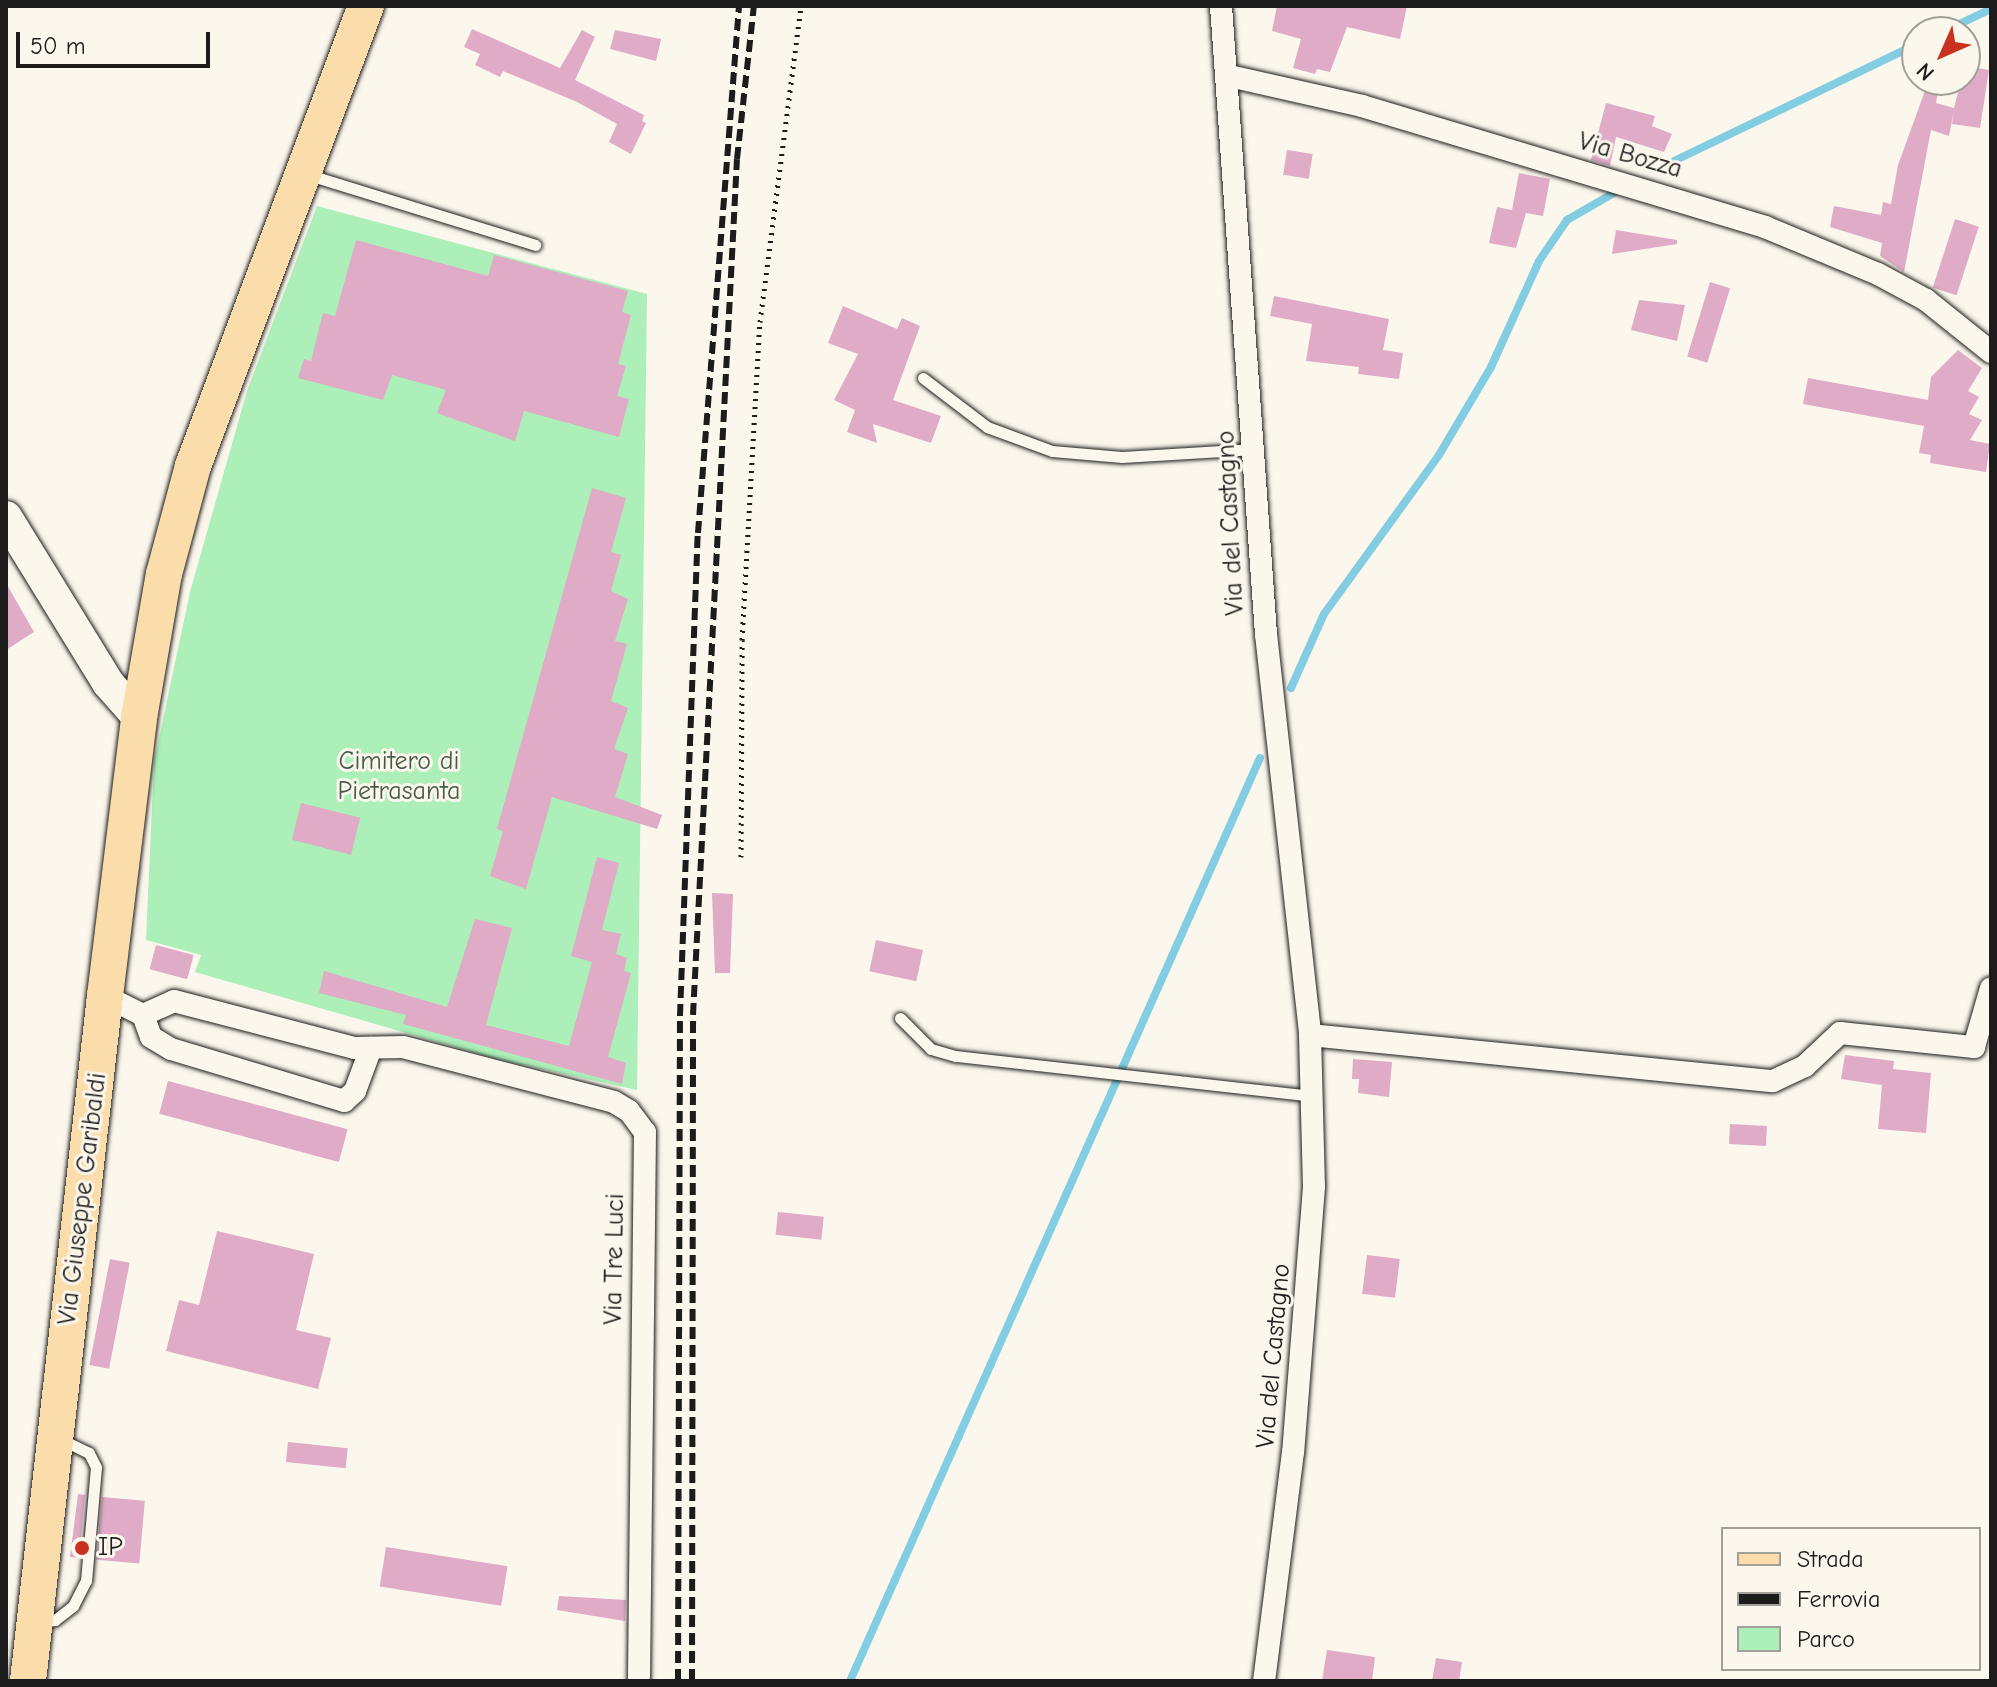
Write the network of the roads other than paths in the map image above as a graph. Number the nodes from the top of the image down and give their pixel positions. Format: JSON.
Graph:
{"nodes":[{"id":1,"x":366,"y":6,"type":"edge"},
{"id":2,"x":1221,"y":6,"type":"edge"},
{"id":3,"x":1229,"y":76,"type":"junction"},
{"id":4,"x":302,"y":173,"type":"junction"},
{"id":5,"x":535,"y":245,"type":"dead end"},
{"id":6,"x":1991,"y":352,"type":"edge"},
{"id":7,"x":923,"y":378,"type":"dead end"},
{"id":8,"x":1256,"y":449,"type":"junction"},
{"id":9,"x":6,"y":517,"type":"edge"},
{"id":10,"x":139,"y":718,"type":"junction"},
{"id":11,"x":1991,"y":988,"type":"edge"},
{"id":12,"x":105,"y":996,"type":"junction"},
{"id":13,"x":143,"y":1015,"type":"junction"},
{"id":14,"x":900,"y":1018,"type":"dead end"},
{"id":15,"x":1310,"y":1035,"type":"junction"},
{"id":16,"x":371,"y":1048,"type":"junction"},
{"id":17,"x":1311,"y":1096,"type":"junction"},
{"id":18,"x":28,"y":1681,"type":"edge"},
{"id":19,"x":639,"y":1681,"type":"edge"},
{"id":20,"x":1264,"y":1681,"type":"edge"}],
"edges":[{"from":1,"to":4,"type":"main road","name":"Via Giuseppe Garibaldi"},
{"from":2,"to":3,"type":"street","name":"Via del Castagno"},
{"from":3,"to":6,"type":"street","name":"Via Bozza"},
{"from":3,"to":8,"type":"street","name":"Via del Castagno"},
{"from":4,"to":5,"type":"lane"},
{"from":4,"to":10,"type":"main road","name":"Via Giuseppe Garibaldi"},
{"from":7,"to":8,"type":"lane"},
{"from":8,"to":15,"type":"street","name":"Via del Castagno"},
{"from":9,"to":10,"type":"street"},
{"from":10,"to":12,"type":"main road","name":"Via Giuseppe Garibaldi"},
{"from":11,"to":15,"type":"street"},
{"from":12,"to":13,"type":"street"},
{"from":12,"to":18,"type":"main road","name":"Via Giuseppe Garibaldi"},
{"from":13,"to":16,"type":"street","name":"Via Tre Luci"},
{"from":13,"to":16,"type":"street"},
{"from":14,"to":17,"type":"lane"},
{"from":15,"to":17,"type":"street","name":"Via del Castagno"},
{"from":16,"to":19,"type":"street","name":"Via Tre Luci"},
{"from":17,"to":20,"type":"street","name":"Via del Castagno"}]}
